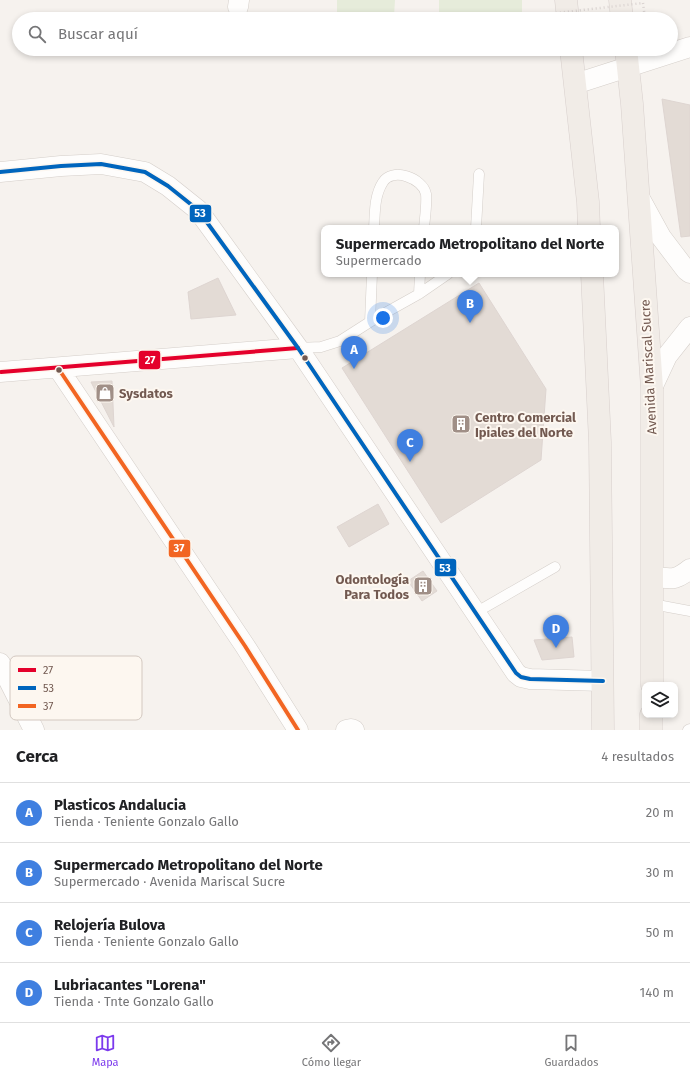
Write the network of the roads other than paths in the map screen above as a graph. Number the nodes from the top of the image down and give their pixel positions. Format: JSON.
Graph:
{"nodes":[{"id":1,"x":566,"y":0,"type":"edge"},
{"id":2,"x":620,"y":0,"type":"edge"},
{"id":3,"x":560,"y":12,"type":"edge"},
{"id":4,"x":621,"y":12,"type":"edge"},
{"id":5,"x":690,"y":47,"type":"edge"},
{"id":6,"x":678,"y":49,"type":"edge"},
{"id":7,"x":572,"y":56,"type":"edge"},
{"id":8,"x":638,"y":56,"type":"edge"},
{"id":9,"x":627,"y":58,"type":"edge"},
{"id":10,"x":575,"y":84,"type":"junction"},
{"id":11,"x":0,"y":172,"type":"edge"},
{"id":12,"x":479,"y":174,"type":"dead end"},
{"id":13,"x":638,"y":195,"type":"junction"},
{"id":14,"x":374,"y":225,"type":"edge"},
{"id":15,"x":424,"y":225,"type":"edge"},
{"id":16,"x":476,"y":225,"type":"edge"},
{"id":17,"x":589,"y":225,"type":"edge"},
{"id":18,"x":690,"y":273,"type":"edge"},
{"id":19,"x":372,"y":277,"type":"edge"},
{"id":20,"x":420,"y":277,"type":"edge"},
{"id":21,"x":444,"y":277,"type":"edge"},
{"id":22,"x":592,"y":277,"type":"edge"},
{"id":23,"x":419,"y":294,"type":"junction"},
{"id":24,"x":370,"y":322,"type":"junction"},
{"id":25,"x":690,"y":327,"type":"edge"},
{"id":26,"x":298,"y":348,"type":"junction"},
{"id":27,"x":58,"y":368,"type":"junction"},
{"id":28,"x":0,"y":372,"type":"edge"},
{"id":29,"x":652,"y":388,"type":"junction"},
{"id":30,"x":555,"y":567,"type":"dead end"},
{"id":31,"x":690,"y":569,"type":"edge"},
{"id":32,"x":652,"y":577,"type":"junction"},
{"id":33,"x":652,"y":604,"type":"junction"},
{"id":34,"x":690,"y":611,"type":"edge"},
{"id":35,"x":475,"y":613,"type":"junction"},
{"id":36,"x":0,"y":663,"type":"edge"},
{"id":37,"x":603,"y":680,"type":"junction"},
{"id":38,"x":652,"y":682,"type":"edge"},
{"id":39,"x":10,"y":683,"type":"edge"},
{"id":40,"x":652,"y":718,"type":"edge"},
{"id":41,"x":29,"y":720,"type":"edge"},
{"id":42,"x":34,"y":730,"type":"edge"},
{"id":43,"x":298,"y":730,"type":"edge"},
{"id":44,"x":346,"y":730,"type":"edge"},
{"id":45,"x":354,"y":730,"type":"edge"},
{"id":46,"x":603,"y":730,"type":"edge"},
{"id":47,"x":651,"y":730,"type":"edge"}],
"edges":[{"from":1,"to":3,"type":"main road"},
{"from":2,"to":4,"type":"main road"},
{"from":5,"to":6,"type":"street"},
{"from":7,"to":10,"type":"main road"},
{"from":8,"to":9,"type":"street"},
{"from":9,"to":10,"type":"street"},
{"from":9,"to":13,"type":"main road","name":"Avenida Mariscal Sucre"},
{"from":10,"to":17,"type":"main road"},
{"from":11,"to":26,"type":"street"},
{"from":12,"to":16,"type":"lane"},
{"from":13,"to":18,"type":"street"},
{"from":13,"to":29,"type":"main road","name":"Avenida Mariscal Sucre"},
{"from":14,"to":15,"type":"lane"},
{"from":19,"to":24,"type":"lane"},
{"from":20,"to":23,"type":"lane"},
{"from":21,"to":23,"type":"lane"},
{"from":22,"to":37,"type":"main road"},
{"from":23,"to":24,"type":"lane"},
{"from":24,"to":26,"type":"lane"},
{"from":25,"to":29,"type":"street"},
{"from":26,"to":27,"type":"street"},
{"from":26,"to":35,"type":"street"},
{"from":27,"to":28,"type":"street"},
{"from":27,"to":43,"type":"street"},
{"from":29,"to":32,"type":"main road","name":"Avenida Mariscal Sucre"},
{"from":30,"to":35,"type":"lane"},
{"from":31,"to":32,"type":"street"},
{"from":32,"to":33,"type":"main road","name":"Avenida Mariscal Sucre"},
{"from":33,"to":34,"type":"lane"},
{"from":33,"to":38,"type":"main road","name":"Avenida Mariscal Sucre"},
{"from":35,"to":37,"type":"street"},
{"from":36,"to":39,"type":"street"},
{"from":37,"to":46,"type":"main road"},
{"from":40,"to":47,"type":"main road"},
{"from":41,"to":42,"type":"street"},
{"from":44,"to":45,"type":"street"}]}
